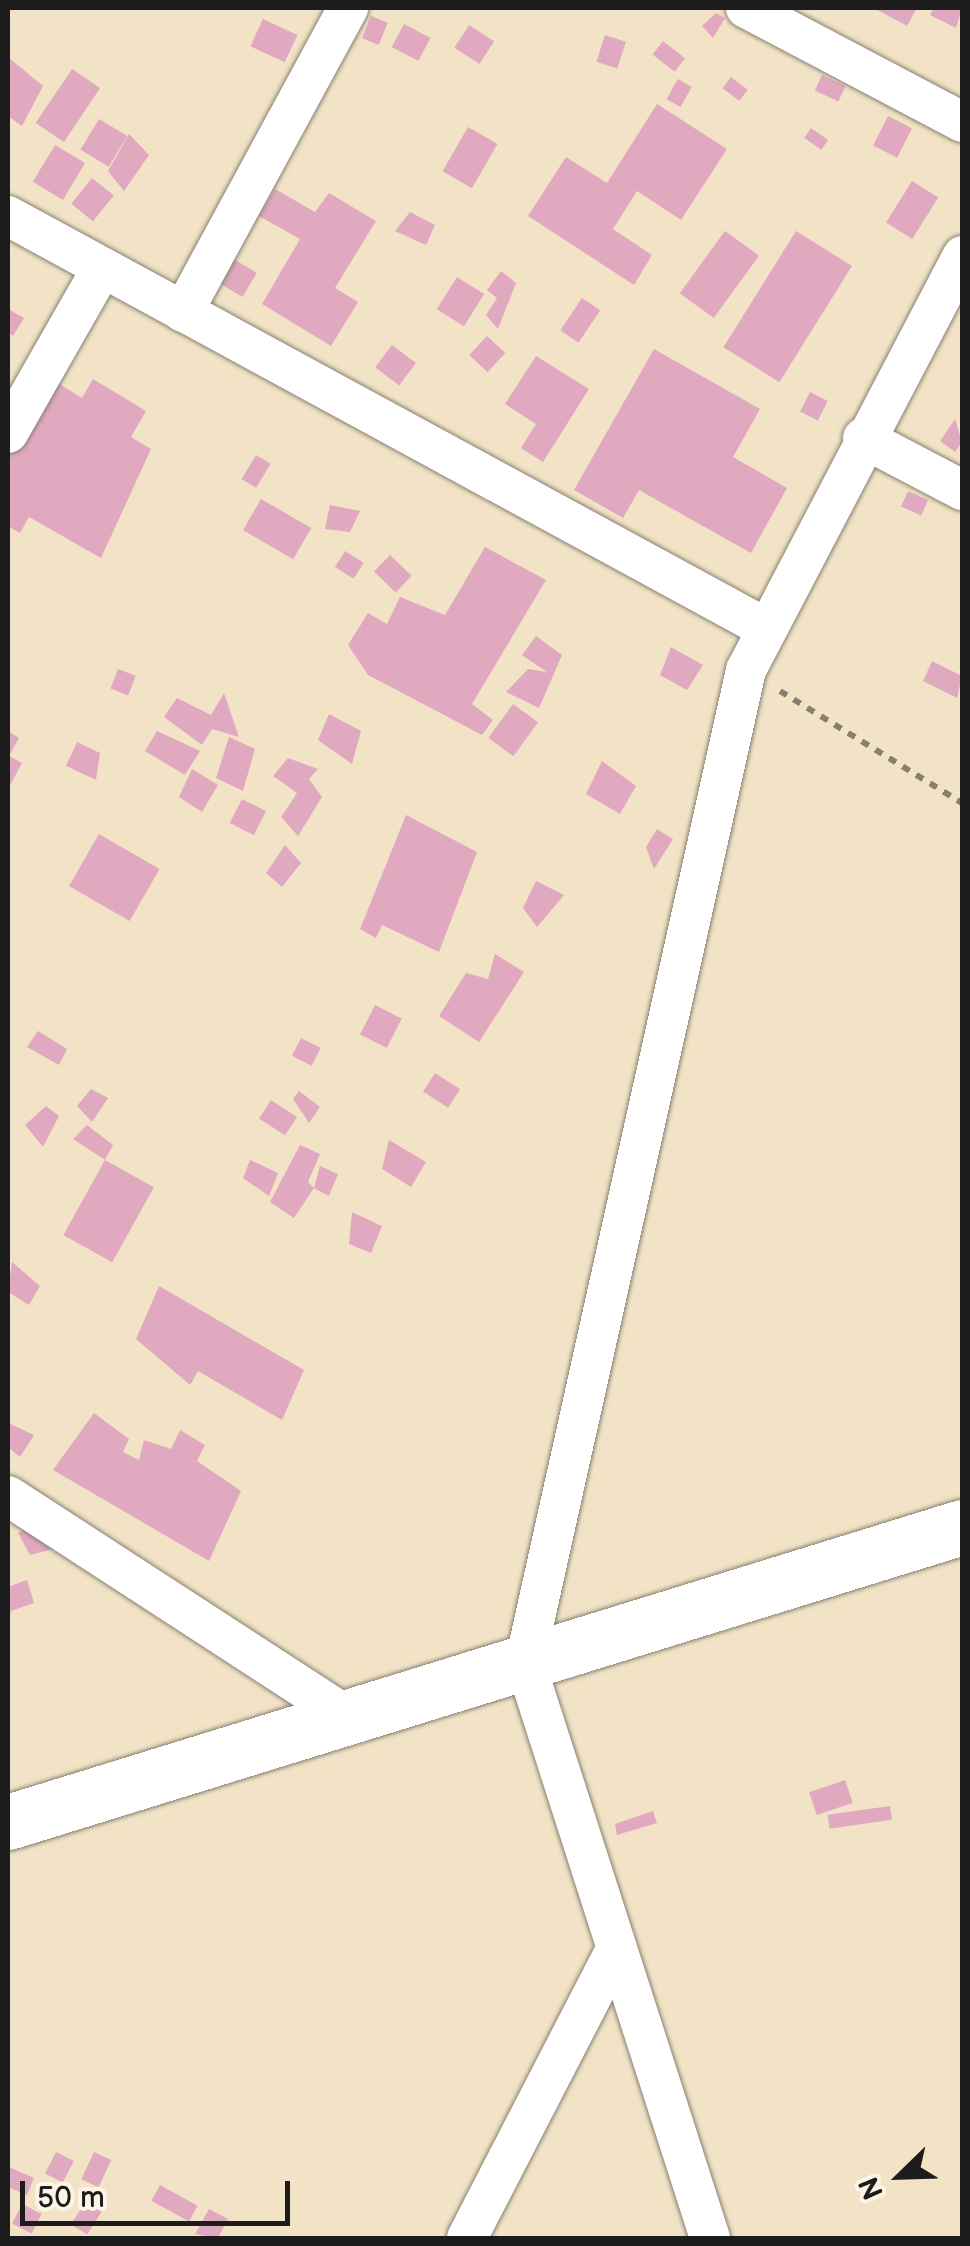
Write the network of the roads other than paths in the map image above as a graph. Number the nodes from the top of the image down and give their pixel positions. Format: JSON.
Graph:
{"nodes":[{"id":1,"x":348,"y":8,"type":"edge"},
{"id":2,"x":746,"y":8,"type":"edge"},
{"id":3,"x":962,"y":122,"type":"edge"},
{"id":4,"x":8,"y":216,"type":"edge"},
{"id":5,"x":962,"y":256,"type":"edge"},
{"id":6,"x":102,"y":268,"type":"junction"},
{"id":7,"x":183,"y":312,"type":"junction"},
{"id":8,"x":8,"y":433,"type":"edge"},
{"id":9,"x":863,"y":438,"type":"junction"},
{"id":10,"x":962,"y":490,"type":"edge"},
{"id":11,"x":762,"y":626,"type":"junction"},
{"id":12,"x":8,"y":1496,"type":"edge"},
{"id":13,"x":962,"y":1527,"type":"edge"},
{"id":14,"x":526,"y":1662,"type":"junction"},
{"id":15,"x":348,"y":1717,"type":"junction"},
{"id":16,"x":8,"y":1822,"type":"edge"},
{"id":17,"x":615,"y":1950,"type":"junction"},
{"id":18,"x":467,"y":2238,"type":"edge"},
{"id":19,"x":710,"y":2238,"type":"edge"}],
"edges":[{"from":1,"to":7,"type":"street"},
{"from":2,"to":3,"type":"street"},
{"from":4,"to":6,"type":"street"},
{"from":5,"to":9,"type":"street"},
{"from":6,"to":7,"type":"street"},
{"from":6,"to":8,"type":"street"},
{"from":7,"to":11,"type":"street"},
{"from":9,"to":10,"type":"street"},
{"from":9,"to":11,"type":"street"},
{"from":11,"to":14,"type":"street"},
{"from":12,"to":15,"type":"street"},
{"from":13,"to":14,"type":"street"},
{"from":14,"to":15,"type":"street"},
{"from":14,"to":17,"type":"street"},
{"from":15,"to":16,"type":"street"},
{"from":17,"to":18,"type":"street"},
{"from":17,"to":19,"type":"street"}]}
